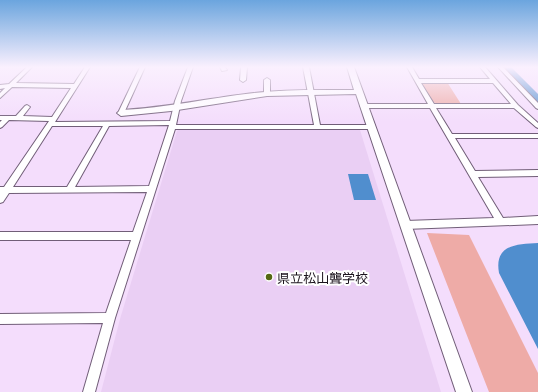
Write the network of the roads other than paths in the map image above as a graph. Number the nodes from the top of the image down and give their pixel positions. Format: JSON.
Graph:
{"nodes":[{"id":1,"x":10,"y":85,"type":"edge"},
{"id":2,"x":12,"y":85,"type":"edge"},
{"id":3,"x":31,"y":85,"type":"edge"},
{"id":4,"x":134,"y":85,"type":"edge"},
{"id":5,"x":184,"y":85,"type":"edge"},
{"id":6,"x":265,"y":85,"type":"edge"},
{"id":7,"x":310,"y":85,"type":"edge"},
{"id":8,"x":356,"y":85,"type":"edge"},
{"id":9,"x":420,"y":85,"type":"edge"},
{"id":10,"x":497,"y":85,"type":"edge"},
{"id":11,"x":517,"y":85,"type":"edge"},
{"id":12,"x":76,"y":86,"type":"joint"},
{"id":13,"x":0,"y":87,"type":"edge"},
{"id":14,"x":311,"y":92,"type":"junction"},
{"id":15,"x":358,"y":92,"type":"junction"},
{"id":16,"x":267,"y":94,"type":"junction"},
{"id":17,"x":0,"y":96,"type":"edge"},
{"id":18,"x":363,"y":106,"type":"junction"},
{"id":19,"x":432,"y":106,"type":"junction"},
{"id":20,"x":516,"y":106,"type":"junction"},
{"id":21,"x":27,"y":107,"type":"dead end"},
{"id":22,"x":538,"y":107,"type":"edge"},
{"id":23,"x":176,"y":108,"type":"junction"},
{"id":24,"x":121,"y":113,"type":"joint"},
{"id":25,"x":0,"y":118,"type":"edge"},
{"id":26,"x":8,"y":118,"type":"junction"},
{"id":27,"x":18,"y":118,"type":"junction"},
{"id":28,"x":52,"y":122,"type":"junction"},
{"id":29,"x":107,"y":124,"type":"junction"},
{"id":30,"x":172,"y":125,"type":"junction"},
{"id":31,"x":0,"y":126,"type":"edge"},
{"id":32,"x":317,"y":126,"type":"junction"},
{"id":33,"x":538,"y":126,"type":"edge"},
{"id":34,"x":371,"y":127,"type":"junction"},
{"id":35,"x":450,"y":136,"type":"junction"},
{"id":36,"x":538,"y":136,"type":"edge"},
{"id":37,"x":538,"y":173,"type":"edge"},
{"id":38,"x":472,"y":174,"type":"junction"},
{"id":39,"x":151,"y":189,"type":"junction"},
{"id":40,"x":3,"y":190,"type":"edge"},
{"id":41,"x":69,"y":190,"type":"junction"},
{"id":42,"x":0,"y":200,"type":"edge"},
{"id":43,"x":538,"y":220,"type":"edge"},
{"id":44,"x":500,"y":222,"type":"junction"},
{"id":45,"x":405,"y":225,"type":"junction"},
{"id":46,"x":0,"y":236,"type":"edge"},
{"id":47,"x":137,"y":236,"type":"junction"},
{"id":48,"x":110,"y":318,"type":"junction"},
{"id":49,"x":0,"y":319,"type":"edge"},
{"id":50,"x":89,"y":392,"type":"edge"},
{"id":51,"x":464,"y":392,"type":"edge"}],
"edges":[{"from":1,"to":13,"type":"street"},
{"from":2,"to":17,"type":"street"},
{"from":3,"to":12,"type":"street"},
{"from":4,"to":24,"type":"street"},
{"from":5,"to":23,"type":"street"},
{"from":6,"to":16,"type":"street"},
{"from":7,"to":14,"type":"street"},
{"from":8,"to":15,"type":"street"},
{"from":9,"to":19,"type":"street"},
{"from":10,"to":20,"type":"street"},
{"from":11,"to":22,"type":"street"},
{"from":12,"to":28,"type":"street"},
{"from":14,"to":15,"type":"street"},
{"from":14,"to":16,"type":"street"},
{"from":14,"to":32,"type":"street"},
{"from":15,"to":18,"type":"street"},
{"from":16,"to":23,"type":"street"},
{"from":18,"to":19,"type":"street"},
{"from":18,"to":34,"type":"street"},
{"from":19,"to":20,"type":"street"},
{"from":19,"to":35,"type":"street"},
{"from":20,"to":33,"type":"street"},
{"from":21,"to":27,"type":"street"},
{"from":23,"to":24,"type":"street"},
{"from":23,"to":30,"type":"street"},
{"from":25,"to":26,"type":"street"},
{"from":26,"to":27,"type":"street"},
{"from":26,"to":31,"type":"street"},
{"from":27,"to":28,"type":"street"},
{"from":28,"to":29,"type":"street"},
{"from":28,"to":40,"type":"street"},
{"from":29,"to":30,"type":"street"},
{"from":29,"to":41,"type":"street"},
{"from":30,"to":32,"type":"street"},
{"from":30,"to":39,"type":"street"},
{"from":32,"to":34,"type":"street"},
{"from":34,"to":45,"type":"street"},
{"from":35,"to":36,"type":"street"},
{"from":35,"to":38,"type":"street"},
{"from":37,"to":38,"type":"street"},
{"from":38,"to":44,"type":"street"},
{"from":39,"to":41,"type":"street"},
{"from":39,"to":47,"type":"street"},
{"from":40,"to":41,"type":"street"},
{"from":40,"to":42,"type":"street"},
{"from":43,"to":44,"type":"street"},
{"from":44,"to":45,"type":"street"},
{"from":45,"to":51,"type":"street"},
{"from":46,"to":47,"type":"street"},
{"from":47,"to":48,"type":"street"},
{"from":48,"to":49,"type":"street"},
{"from":48,"to":50,"type":"street"}]}
